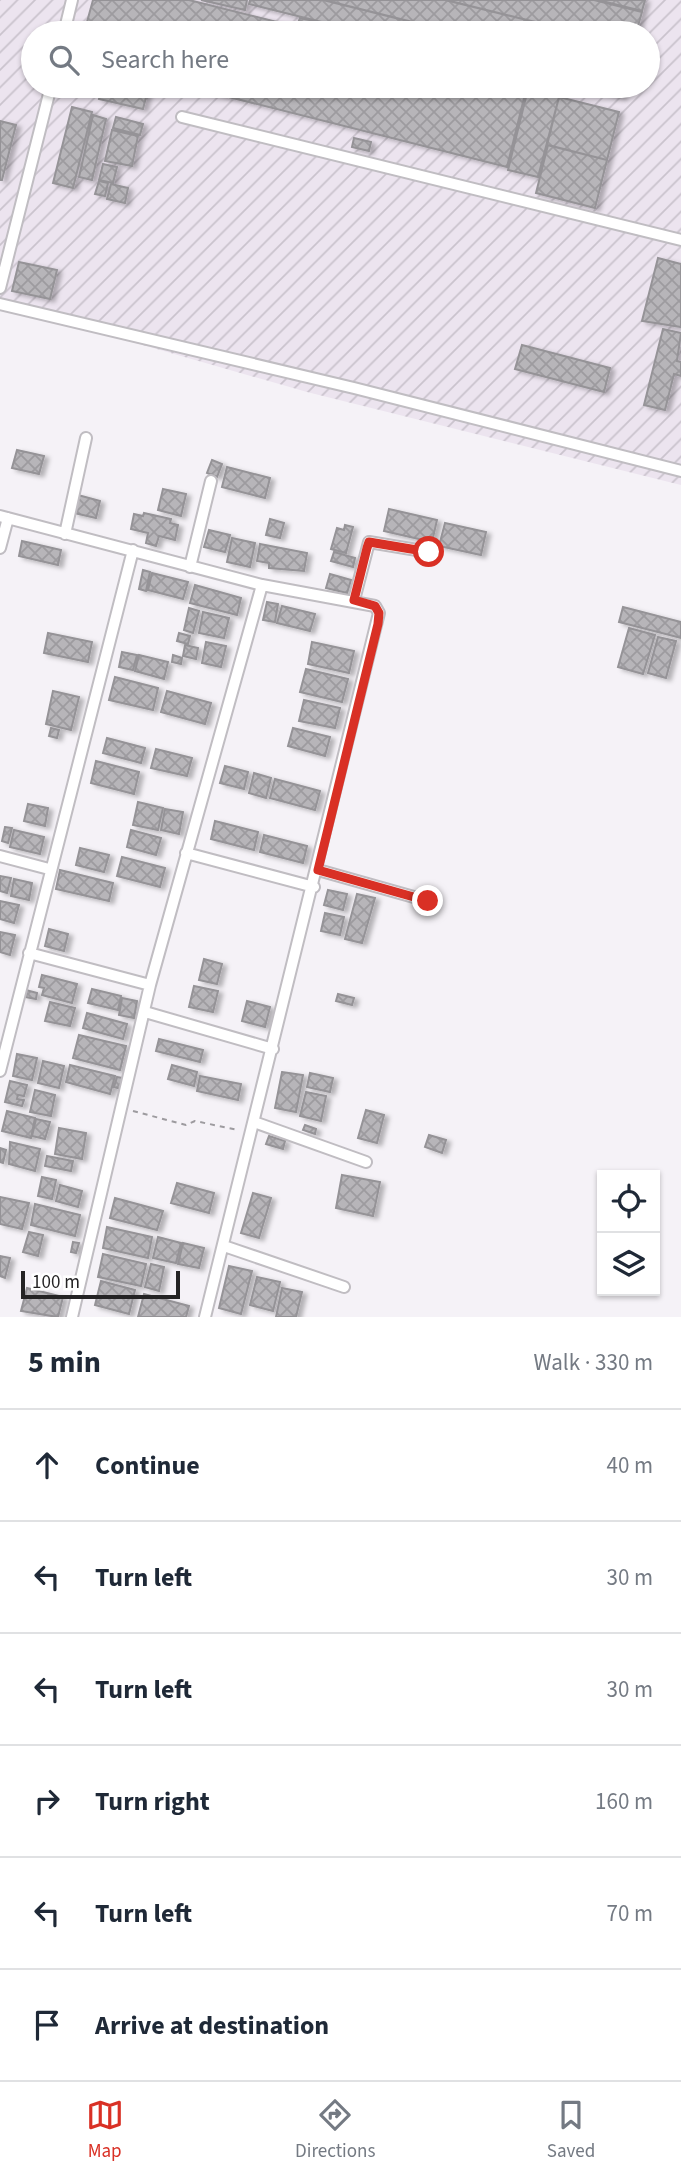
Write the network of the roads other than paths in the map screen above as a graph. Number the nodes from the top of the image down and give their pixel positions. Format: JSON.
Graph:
{"nodes":[{"id":1,"x":72,"y":0,"type":"edge"},
{"id":2,"x":67,"y":21,"type":"edge"},
{"id":3,"x":48,"y":98,"type":"edge"},
{"id":4,"x":182,"y":117,"type":"dead end"},
{"id":5,"x":681,"y":240,"type":"edge"},
{"id":6,"x":0,"y":288,"type":"edge"},
{"id":7,"x":0,"y":303,"type":"edge"},
{"id":8,"x":86,"y":438,"type":"dead end"},
{"id":9,"x":681,"y":471,"type":"edge"},
{"id":10,"x":211,"y":481,"type":"dead end"},
{"id":11,"x":4,"y":517,"type":"edge"},
{"id":12,"x":65,"y":534,"type":"junction"},
{"id":13,"x":0,"y":548,"type":"edge"},
{"id":14,"x":133,"y":550,"type":"junction"},
{"id":15,"x":429,"y":552,"type":"dead end"},
{"id":16,"x":190,"y":567,"type":"junction"},
{"id":17,"x":262,"y":585,"type":"junction"},
{"id":18,"x":354,"y":600,"type":"junction"},
{"id":19,"x":186,"y":853,"type":"junction"},
{"id":20,"x":0,"y":856,"type":"edge"},
{"id":21,"x":49,"y":869,"type":"junction"},
{"id":22,"x":318,"y":870,"type":"junction"},
{"id":23,"x":314,"y":887,"type":"junction"},
{"id":24,"x":428,"y":901,"type":"dead end"},
{"id":25,"x":29,"y":953,"type":"junction"},
{"id":26,"x":150,"y":985,"type":"junction"},
{"id":27,"x":145,"y":1012,"type":"junction"},
{"id":28,"x":273,"y":1049,"type":"junction"},
{"id":29,"x":0,"y":1071,"type":"edge"},
{"id":30,"x":252,"y":1127,"type":"junction"},
{"id":31,"x":366,"y":1162,"type":"dead end"},
{"id":32,"x":224,"y":1246,"type":"junction"},
{"id":33,"x":344,"y":1287,"type":"dead end"},
{"id":34,"x":72,"y":1317,"type":"edge"},
{"id":35,"x":205,"y":1317,"type":"edge"}],
"edges":[{"from":1,"to":2,"type":"street"},
{"from":3,"to":6,"type":"street"},
{"from":4,"to":5,"type":"street"},
{"from":7,"to":9,"type":"street"},
{"from":8,"to":12,"type":"street"},
{"from":10,"to":16,"type":"street"},
{"from":11,"to":12,"type":"street"},
{"from":11,"to":13,"type":"street"},
{"from":12,"to":14,"type":"street"},
{"from":14,"to":16,"type":"street"},
{"from":14,"to":21,"type":"street"},
{"from":15,"to":18,"type":"street"},
{"from":16,"to":17,"type":"street"},
{"from":17,"to":18,"type":"street"},
{"from":17,"to":19,"type":"street"},
{"from":18,"to":22,"type":"street"},
{"from":19,"to":23,"type":"street"},
{"from":19,"to":26,"type":"street"},
{"from":20,"to":21,"type":"street"},
{"from":21,"to":25,"type":"street"},
{"from":22,"to":23,"type":"street"},
{"from":22,"to":24,"type":"street"},
{"from":23,"to":28,"type":"street"},
{"from":25,"to":26,"type":"street"},
{"from":25,"to":29,"type":"street"},
{"from":26,"to":27,"type":"street"},
{"from":27,"to":28,"type":"street"},
{"from":27,"to":34,"type":"street"},
{"from":28,"to":30,"type":"street"},
{"from":30,"to":31,"type":"street"},
{"from":30,"to":32,"type":"street"},
{"from":32,"to":33,"type":"street"},
{"from":32,"to":35,"type":"street"}]}
